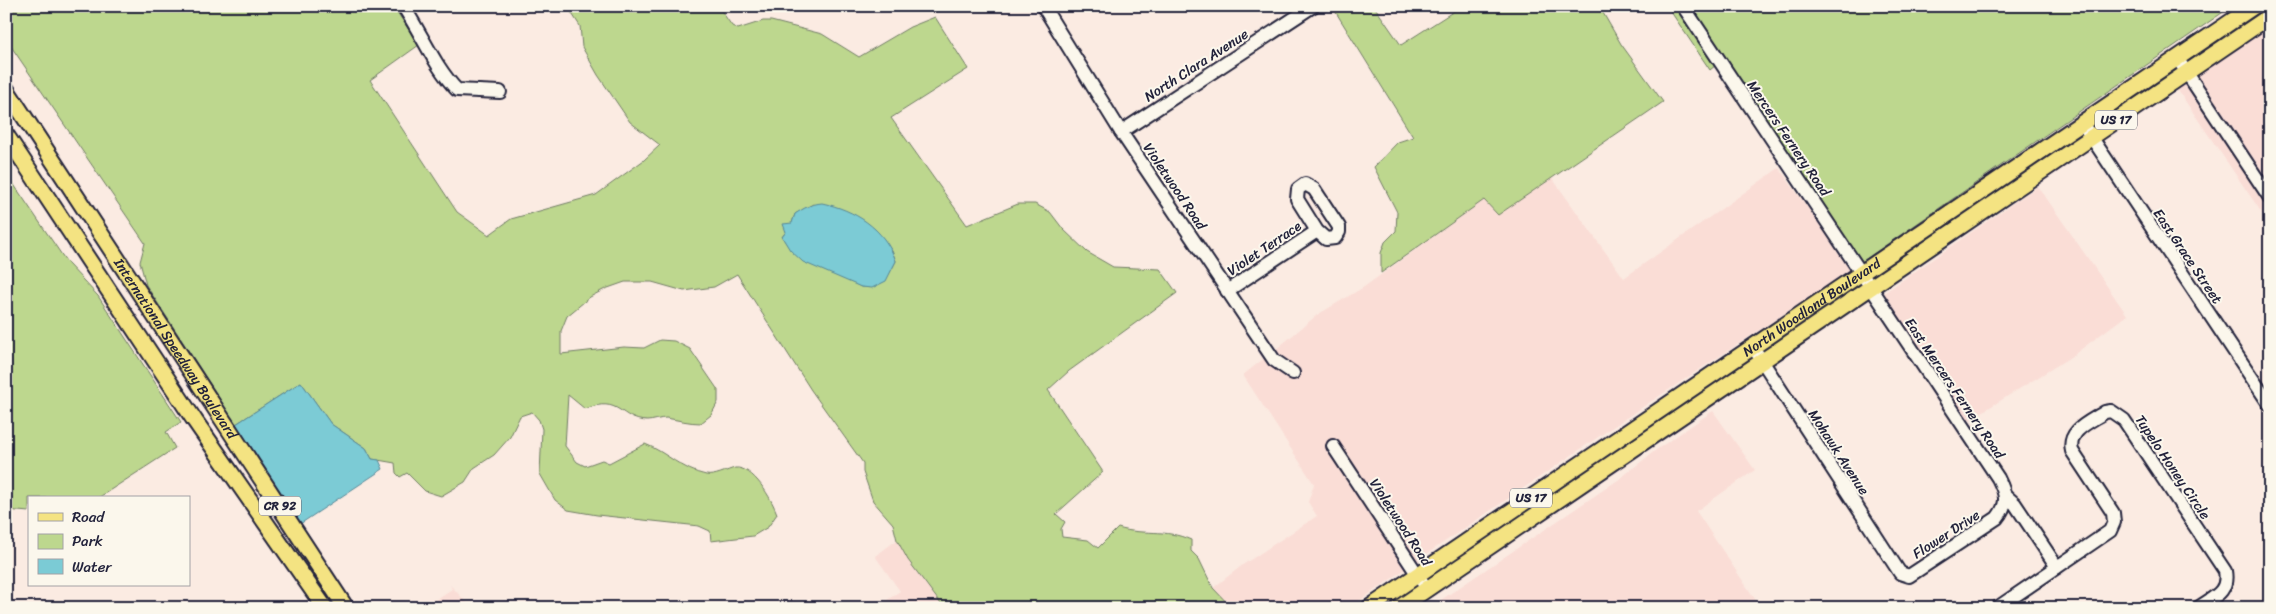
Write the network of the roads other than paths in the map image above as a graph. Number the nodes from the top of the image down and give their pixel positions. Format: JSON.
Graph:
{"nodes":[{"id":1,"x":403,"y":6,"type":"edge"},
{"id":2,"x":1043,"y":6,"type":"edge"},
{"id":3,"x":1312,"y":6,"type":"edge"},
{"id":4,"x":1683,"y":6,"type":"edge"},
{"id":5,"x":2254,"y":6,"type":"edge"},
{"id":6,"x":2270,"y":16,"type":"edge"},
{"id":7,"x":2178,"y":58,"type":"junction"},
{"id":8,"x":2186,"y":72,"type":"junction"},
{"id":9,"x":6,"y":88,"type":"edge"},
{"id":10,"x":500,"y":92,"type":"dead end"},
{"id":11,"x":2082,"y":124,"type":"junction"},
{"id":12,"x":1122,"y":132,"type":"junction"},
{"id":13,"x":6,"y":135,"type":"edge"},
{"id":14,"x":2091,"y":137,"type":"junction"},
{"id":15,"x":1972,"y":198,"type":"junction"},
{"id":16,"x":2270,"y":198,"type":"edge"},
{"id":17,"x":1981,"y":212,"type":"junction"},
{"id":18,"x":1317,"y":231,"type":"dead end"},
{"id":19,"x":1861,"y":274,"type":"junction"},
{"id":20,"x":1870,"y":288,"type":"junction"},
{"id":21,"x":1227,"y":291,"type":"junction"},
{"id":22,"x":1753,"y":347,"type":"junction"},
{"id":23,"x":1762,"y":361,"type":"junction"},
{"id":24,"x":1293,"y":372,"type":"dead end"},
{"id":25,"x":2270,"y":405,"type":"edge"},
{"id":26,"x":1644,"y":421,"type":"junction"},
{"id":27,"x":1654,"y":434,"type":"junction"},
{"id":28,"x":1333,"y":446,"type":"dead end"},
{"id":29,"x":2005,"y":502,"type":"junction"},
{"id":30,"x":2057,"y":567,"type":"junction"},
{"id":31,"x":1900,"y":574,"type":"joint"},
{"id":32,"x":1418,"y":575,"type":"junction"},
{"id":33,"x":1427,"y":589,"type":"junction"},
{"id":34,"x":324,"y":608,"type":"edge"},
{"id":35,"x":346,"y":608,"type":"edge"},
{"id":36,"x":1369,"y":608,"type":"edge"},
{"id":37,"x":1399,"y":608,"type":"edge"},
{"id":38,"x":1997,"y":608,"type":"edge"},
{"id":39,"x":2198,"y":608,"type":"edge"}],
"edges":[{"from":1,"to":10,"type":"street"},
{"from":2,"to":12,"type":"street","name":"Violetwood Road"},
{"from":3,"to":12,"type":"street","name":"North Clara Avenue"},
{"from":4,"to":19,"type":"street","name":"Mercers Fernery Road"},
{"from":5,"to":7,"type":"main road","name":"North Woodland Boulevard","number":"US 17"},
{"from":6,"to":8,"type":"main road","name":"North Woodland Boulevard","number":"US 17"},
{"from":7,"to":8,"type":"street"},
{"from":7,"to":11,"type":"main road","name":"North Woodland Boulevard","number":"US 17"},
{"from":8,"to":14,"type":"main road","name":"North Woodland Boulevard","number":"US 17"},
{"from":8,"to":16,"type":"street"},
{"from":9,"to":35,"type":"main road","name":"International Speedway Boulevard","number":"CR 92"},
{"from":11,"to":14,"type":"street","name":"East Grace Street"},
{"from":11,"to":15,"type":"main road","name":"North Woodland Boulevard","number":"US 17"},
{"from":12,"to":21,"type":"street","name":"Violetwood Road"},
{"from":13,"to":34,"type":"main road","name":"International Speedway Boulevard","number":"CR 92"},
{"from":14,"to":17,"type":"main road","name":"North Woodland Boulevard","number":"US 17"},
{"from":14,"to":25,"type":"street","name":"East Grace Street"},
{"from":15,"to":17,"type":"street"},
{"from":15,"to":19,"type":"main road","name":"North Woodland Boulevard","number":"US 17"},
{"from":17,"to":20,"type":"main road","name":"North Woodland Boulevard","number":"US 17"},
{"from":18,"to":21,"type":"street","name":"Violet Terrace"},
{"from":19,"to":20,"type":"street","name":"Mercers Fernery Road"},
{"from":19,"to":22,"type":"main road","name":"North Woodland Boulevard","number":"US 17"},
{"from":20,"to":23,"type":"main road","name":"North Woodland Boulevard","number":"US 17"},
{"from":20,"to":29,"type":"street","name":"East Mercers Fernery Road"},
{"from":21,"to":24,"type":"street","name":"Violetwood Road"},
{"from":22,"to":23,"type":"street","name":"Mohawk Avenue"},
{"from":22,"to":26,"type":"main road","name":"North Woodland Boulevard","number":"US 17"},
{"from":23,"to":27,"type":"main road","name":"North Woodland Boulevard","number":"US 17"},
{"from":23,"to":31,"type":"street","name":"Mohawk Avenue"},
{"from":26,"to":27,"type":"street"},
{"from":26,"to":32,"type":"main road","name":"North Woodland Boulevard","number":"US 17"},
{"from":27,"to":33,"type":"main road","name":"North Woodland Boulevard","number":"US 17"},
{"from":28,"to":32,"type":"street","name":"Violetwood Road"},
{"from":29,"to":30,"type":"street","name":"East Mercers Fernery Road"},
{"from":29,"to":31,"type":"street","name":"Flower Drive"},
{"from":30,"to":38,"type":"street","name":"Tupelo Honey Circle"},
{"from":30,"to":39,"type":"street","name":"Tupelo Honey Circle"},
{"from":32,"to":33,"type":"street","name":"Violetwood Road"},
{"from":32,"to":36,"type":"main road","name":"North Woodland Boulevard","number":"US 17"},
{"from":33,"to":37,"type":"main road","name":"North Woodland Boulevard","number":"US 17"}]}
